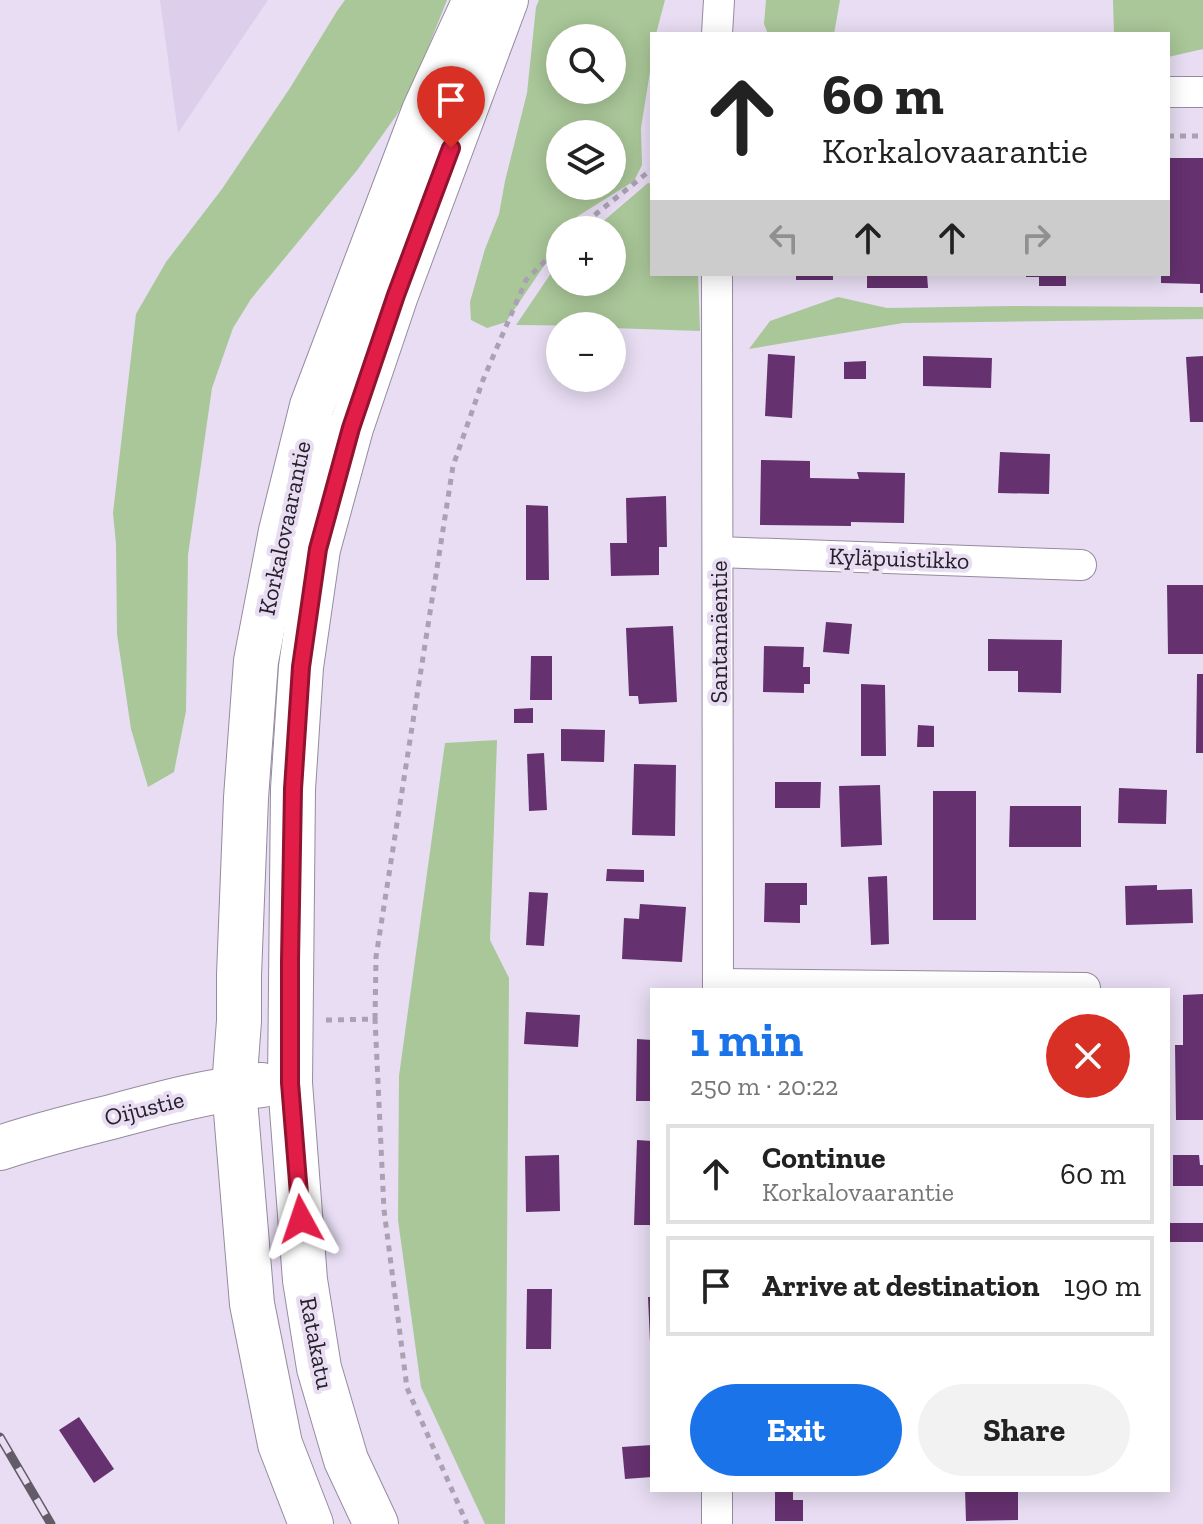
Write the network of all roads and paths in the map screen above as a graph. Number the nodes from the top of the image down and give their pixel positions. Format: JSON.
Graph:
{"nodes":[{"id":1,"x":475,"y":0,"type":"edge"},
{"id":2,"x":506,"y":0,"type":"edge"},
{"id":3,"x":719,"y":0,"type":"edge"},
{"id":4,"x":717,"y":32,"type":"edge"},
{"id":5,"x":1170,"y":92,"type":"edge"},
{"id":6,"x":1203,"y":92,"type":"edge"},
{"id":7,"x":1170,"y":136,"type":"edge"},
{"id":8,"x":1203,"y":136,"type":"edge"},
{"id":9,"x":650,"y":171,"type":"edge"},
{"id":10,"x":593,"y":216,"type":"edge"},
{"id":11,"x":546,"y":260,"type":"edge"},
{"id":12,"x":717,"y":276,"type":"edge"},
{"id":13,"x":718,"y":552,"type":"junction"},
{"id":14,"x":1081,"y":565,"type":"dead end"},
{"id":15,"x":290,"y":961,"type":"joint"},
{"id":16,"x":718,"y":987,"type":"edge"},
{"id":17,"x":1085,"y":988,"type":"dead end"},
{"id":18,"x":375,"y":1019,"type":"junction"},
{"id":19,"x":291,"y":1020,"type":"junction"},
{"id":20,"x":290,"y":1083,"type":"junction"},
{"id":21,"x":234,"y":1088,"type":"junction"},
{"id":22,"x":14,"y":1144,"type":"edge"},
{"id":23,"x":717,"y":1492,"type":"edge"},
{"id":24,"x":311,"y":1524,"type":"edge"},
{"id":25,"x":376,"y":1524,"type":"edge"},
{"id":26,"x":467,"y":1524,"type":"edge"},
{"id":27,"x":717,"y":1524,"type":"edge"}],
"edges":[{"from":1,"to":21,"type":"street","name":"Korkalovaarantie"},
{"from":2,"to":15,"type":"street","name":"Korkalovaarantie"},
{"from":3,"to":4,"type":"street"},
{"from":5,"to":6,"type":"street"},
{"from":7,"to":8,"type":"path"},
{"from":9,"to":10,"type":"path"},
{"from":11,"to":18,"type":"path"},
{"from":12,"to":13,"type":"street","name":"Santamäentie"},
{"from":13,"to":14,"type":"street","name":"Kyläpuistikko"},
{"from":13,"to":16,"type":"street","name":"Santamäentie"},
{"from":15,"to":19,"type":"street","name":"Ratakatu"},
{"from":16,"to":17,"type":"street"},
{"from":18,"to":19,"type":"path"},
{"from":18,"to":26,"type":"path"},
{"from":19,"to":20,"type":"street","name":"Ratakatu"},
{"from":20,"to":21,"type":"street","name":"Oijustie"},
{"from":20,"to":25,"type":"street","name":"Ratakatu"},
{"from":21,"to":22,"type":"street","name":"Oijustie"},
{"from":21,"to":24,"type":"street"},
{"from":23,"to":27,"type":"street"}]}
